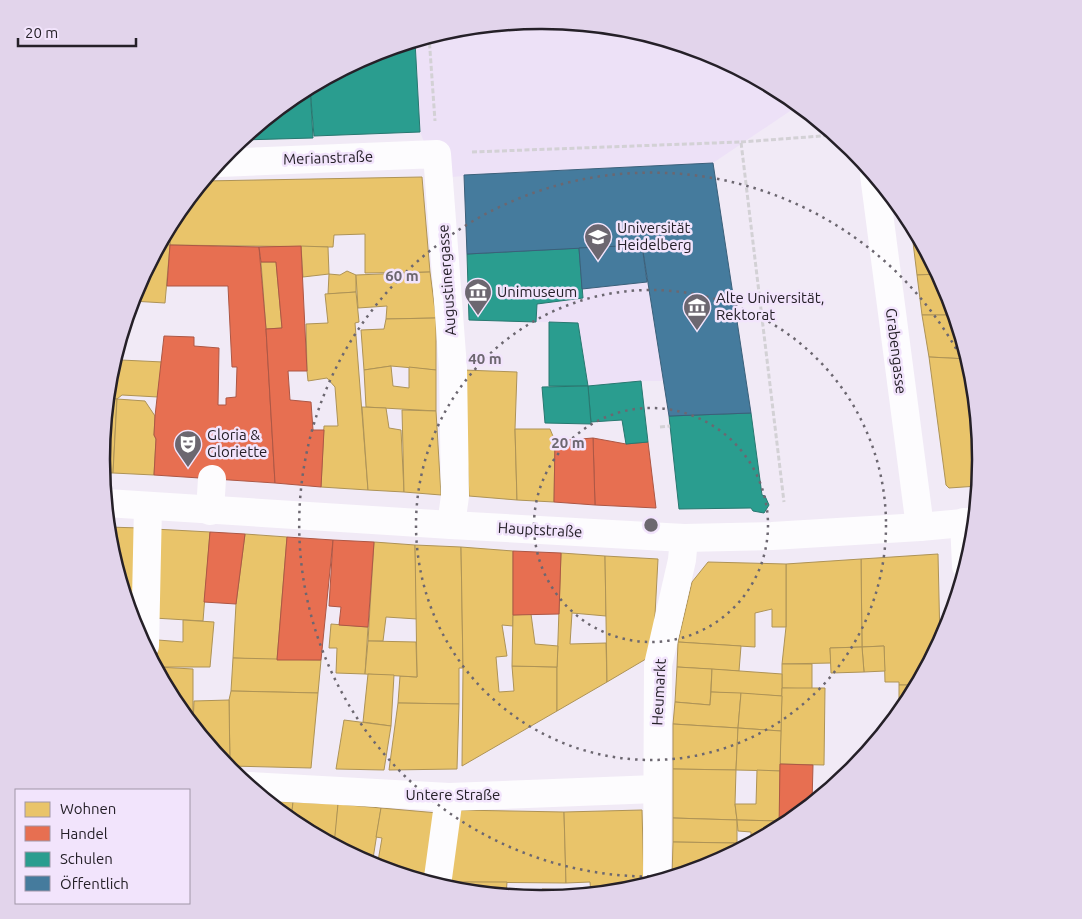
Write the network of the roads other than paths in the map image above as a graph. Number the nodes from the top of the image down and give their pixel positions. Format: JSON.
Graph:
{"nodes":[{"id":1,"x":437,"y":154,"type":"joint"},
{"id":2,"x":230,"y":162,"type":"edge"},
{"id":3,"x":876,"y":188,"type":"edge"},
{"id":4,"x":212,"y":479,"type":"dead end"},
{"id":5,"x":113,"y":505,"type":"edge"},
{"id":6,"x":210,"y":510,"type":"junction"},
{"id":7,"x":148,"y":517,"type":"junction"},
{"id":8,"x":967,"y":522,"type":"edge"},
{"id":9,"x":451,"y":525,"type":"junction"},
{"id":10,"x":920,"y":527,"type":"junction"},
{"id":11,"x":684,"y":538,"type":"junction"},
{"id":12,"x":145,"y":627,"type":"edge"},
{"id":13,"x":262,"y":787,"type":"edge"},
{"id":14,"x":656,"y":789,"type":"junction"},
{"id":15,"x":450,"y":797,"type":"junction"},
{"id":16,"x":657,"y":874,"type":"edge"},
{"id":17,"x":438,"y":878,"type":"edge"}],
"edges":[{"from":1,"to":2,"type":"street","name":"Merianstraße"},
{"from":1,"to":9,"type":"street","name":"Augustinergasse"},
{"from":3,"to":10,"type":"street","name":"Grabengasse"},
{"from":4,"to":6,"type":"street"},
{"from":5,"to":7,"type":"street","name":"Hauptstraße"},
{"from":6,"to":7,"type":"street","name":"Hauptstraße"},
{"from":6,"to":9,"type":"street","name":"Hauptstraße"},
{"from":7,"to":12,"type":"street"},
{"from":8,"to":10,"type":"street","name":"Hauptstraße"},
{"from":9,"to":11,"type":"street","name":"Hauptstraße"},
{"from":10,"to":11,"type":"street","name":"Hauptstraße"},
{"from":11,"to":14,"type":"street","name":"Heumarkt"},
{"from":13,"to":15,"type":"street","name":"Untere Straße"},
{"from":14,"to":15,"type":"street","name":"Untere Straße"},
{"from":14,"to":16,"type":"street","name":"Heumarkt"},
{"from":15,"to":17,"type":"street"}]}
